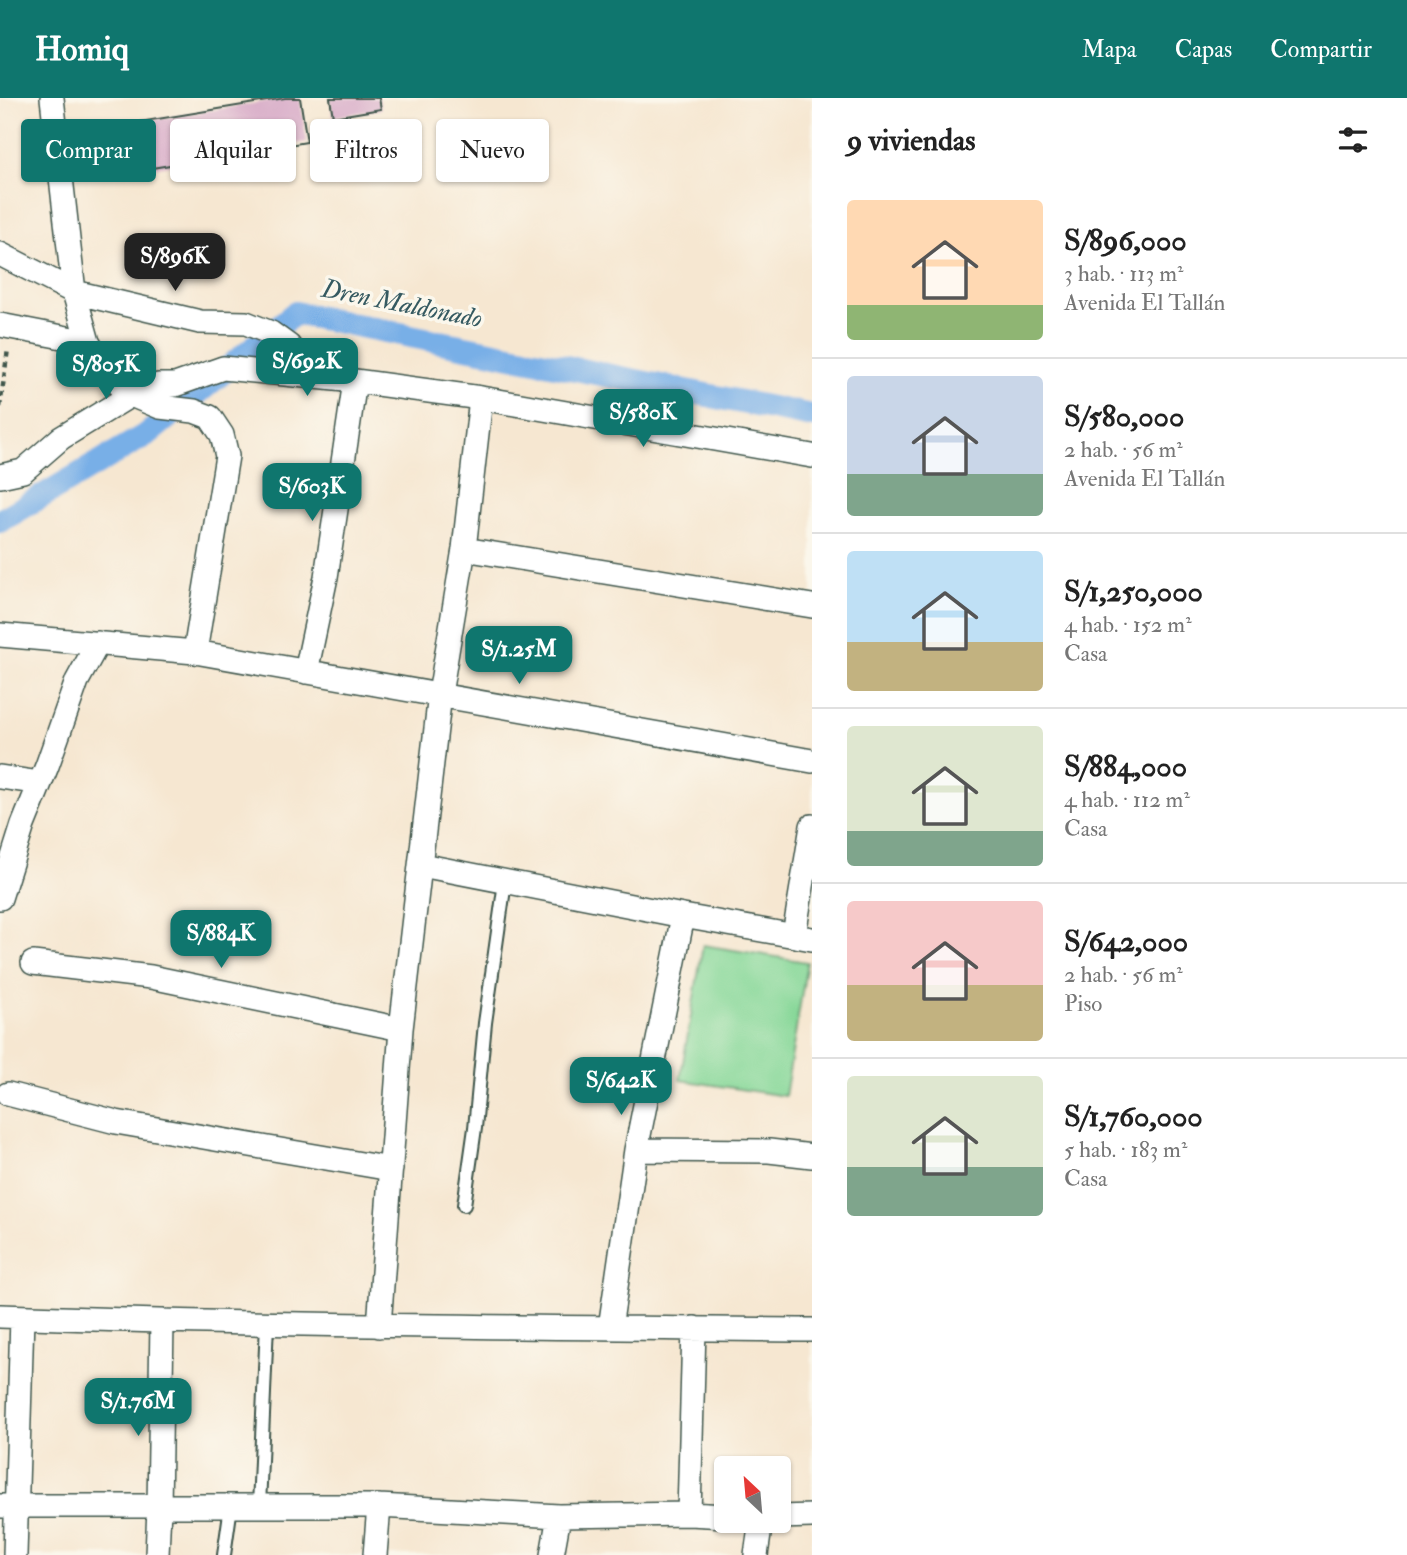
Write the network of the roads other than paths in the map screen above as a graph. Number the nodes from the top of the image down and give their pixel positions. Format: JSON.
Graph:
{"nodes":[{"id":1,"x":52,"y":98,"type":"edge"},
{"id":2,"x":0,"y":254,"type":"edge"},
{"id":3,"x":74,"y":292,"type":"junction"},
{"id":4,"x":6,"y":326,"type":"edge"},
{"id":5,"x":88,"y":342,"type":"junction"},
{"id":6,"x":306,"y":376,"type":"junction"},
{"id":7,"x":355,"y":381,"type":"junction"},
{"id":8,"x":131,"y":395,"type":"junction"},
{"id":9,"x":481,"y":398,"type":"junction"},
{"id":10,"x":812,"y":456,"type":"edge"},
{"id":11,"x":0,"y":476,"type":"edge"},
{"id":12,"x":464,"y":549,"type":"junction"},
{"id":13,"x":812,"y":606,"type":"edge"},
{"id":14,"x":0,"y":635,"type":"edge"},
{"id":15,"x":98,"y":643,"type":"junction"},
{"id":16,"x":195,"y":652,"type":"junction"},
{"id":17,"x":306,"y":672,"type":"junction"},
{"id":18,"x":440,"y":694,"type":"junction"},
{"id":19,"x":812,"y":761,"type":"edge"},
{"id":20,"x":0,"y":777,"type":"edge"},
{"id":21,"x":40,"y":783,"type":"junction"},
{"id":22,"x":812,"y":826,"type":"edge"},
{"id":23,"x":421,"y":865,"type":"junction"},
{"id":24,"x":505,"y":882,"type":"junction"},
{"id":25,"x":0,"y":898,"type":"edge"},
{"id":26,"x":683,"y":916,"type":"junction"},
{"id":27,"x":803,"y":937,"type":"edge"},
{"id":28,"x":33,"y":963,"type":"dead end"},
{"id":29,"x":401,"y":1028,"type":"junction"},
{"id":30,"x":8,"y":1094,"type":"dead end"},
{"id":31,"x":636,"y":1150,"type":"junction"},
{"id":32,"x":812,"y":1156,"type":"edge"},
{"id":33,"x":391,"y":1169,"type":"junction"},
{"id":34,"x":464,"y":1205,"type":"dead end"},
{"id":35,"x":11,"y":1317,"type":"edge"},
{"id":36,"x":162,"y":1322,"type":"junction"},
{"id":37,"x":267,"y":1324,"type":"junction"},
{"id":38,"x":379,"y":1326,"type":"junction"},
{"id":39,"x":610,"y":1328,"type":"junction"},
{"id":40,"x":694,"y":1328,"type":"junction"},
{"id":41,"x":812,"y":1330,"type":"edge"},
{"id":42,"x":8,"y":1506,"type":"edge"},
{"id":43,"x":231,"y":1506,"type":"junction"},
{"id":44,"x":259,"y":1506,"type":"junction"},
{"id":45,"x":379,"y":1506,"type":"junction"},
{"id":46,"x":159,"y":1507,"type":"junction"},
{"id":47,"x":689,"y":1514,"type":"junction"},
{"id":48,"x":714,"y":1515,"type":"edge"},
{"id":49,"x":559,"y":1516,"type":"junction"},
{"id":50,"x":812,"y":1516,"type":"edge"},
{"id":51,"x":791,"y":1517,"type":"edge"},
{"id":52,"x":759,"y":1533,"type":"edge"},
{"id":53,"x":15,"y":1555,"type":"edge"},
{"id":54,"x":157,"y":1555,"type":"edge"},
{"id":55,"x":224,"y":1555,"type":"edge"},
{"id":56,"x":375,"y":1555,"type":"edge"},
{"id":57,"x":552,"y":1555,"type":"edge"},
{"id":58,"x":756,"y":1555,"type":"edge"}],
"edges":[{"from":1,"to":3,"type":"street"},
{"from":2,"to":3,"type":"street"},
{"from":3,"to":5,"type":"street"},
{"from":3,"to":6,"type":"street"},
{"from":4,"to":5,"type":"street"},
{"from":5,"to":8,"type":"street"},
{"from":6,"to":7,"type":"street"},
{"from":6,"to":8,"type":"street"},
{"from":7,"to":9,"type":"street"},
{"from":7,"to":17,"type":"street"},
{"from":8,"to":11,"type":"street"},
{"from":8,"to":16,"type":"street"},
{"from":9,"to":10,"type":"street"},
{"from":9,"to":12,"type":"street"},
{"from":12,"to":13,"type":"street"},
{"from":12,"to":18,"type":"street"},
{"from":14,"to":15,"type":"street"},
{"from":15,"to":16,"type":"street"},
{"from":15,"to":21,"type":"street"},
{"from":16,"to":17,"type":"street"},
{"from":17,"to":18,"type":"street"},
{"from":18,"to":19,"type":"street"},
{"from":18,"to":23,"type":"street"},
{"from":20,"to":21,"type":"street"},
{"from":21,"to":25,"type":"street"},
{"from":22,"to":27,"type":"street"},
{"from":23,"to":24,"type":"street"},
{"from":23,"to":29,"type":"street"},
{"from":24,"to":26,"type":"street"},
{"from":24,"to":34,"type":"lane"},
{"from":26,"to":27,"type":"street"},
{"from":26,"to":31,"type":"street"},
{"from":28,"to":29,"type":"street"},
{"from":29,"to":33,"type":"street"},
{"from":30,"to":33,"type":"street"},
{"from":31,"to":32,"type":"street"},
{"from":31,"to":39,"type":"street"},
{"from":33,"to":38,"type":"street"},
{"from":35,"to":36,"type":"street"},
{"from":35,"to":42,"type":"street"},
{"from":36,"to":37,"type":"street"},
{"from":36,"to":46,"type":"street"},
{"from":37,"to":38,"type":"street"},
{"from":37,"to":44,"type":"lane"},
{"from":38,"to":39,"type":"street"},
{"from":39,"to":40,"type":"street"},
{"from":40,"to":41,"type":"street"},
{"from":40,"to":47,"type":"street"},
{"from":42,"to":46,"type":"street"},
{"from":42,"to":53,"type":"street"},
{"from":43,"to":44,"type":"street"},
{"from":43,"to":46,"type":"street"},
{"from":43,"to":55,"type":"lane"},
{"from":44,"to":45,"type":"street"},
{"from":45,"to":49,"type":"street"},
{"from":45,"to":56,"type":"street"},
{"from":46,"to":54,"type":"street"},
{"from":47,"to":48,"type":"street"},
{"from":47,"to":49,"type":"street"},
{"from":49,"to":57,"type":"street"},
{"from":50,"to":51,"type":"street"},
{"from":52,"to":58,"type":"street"}]}
